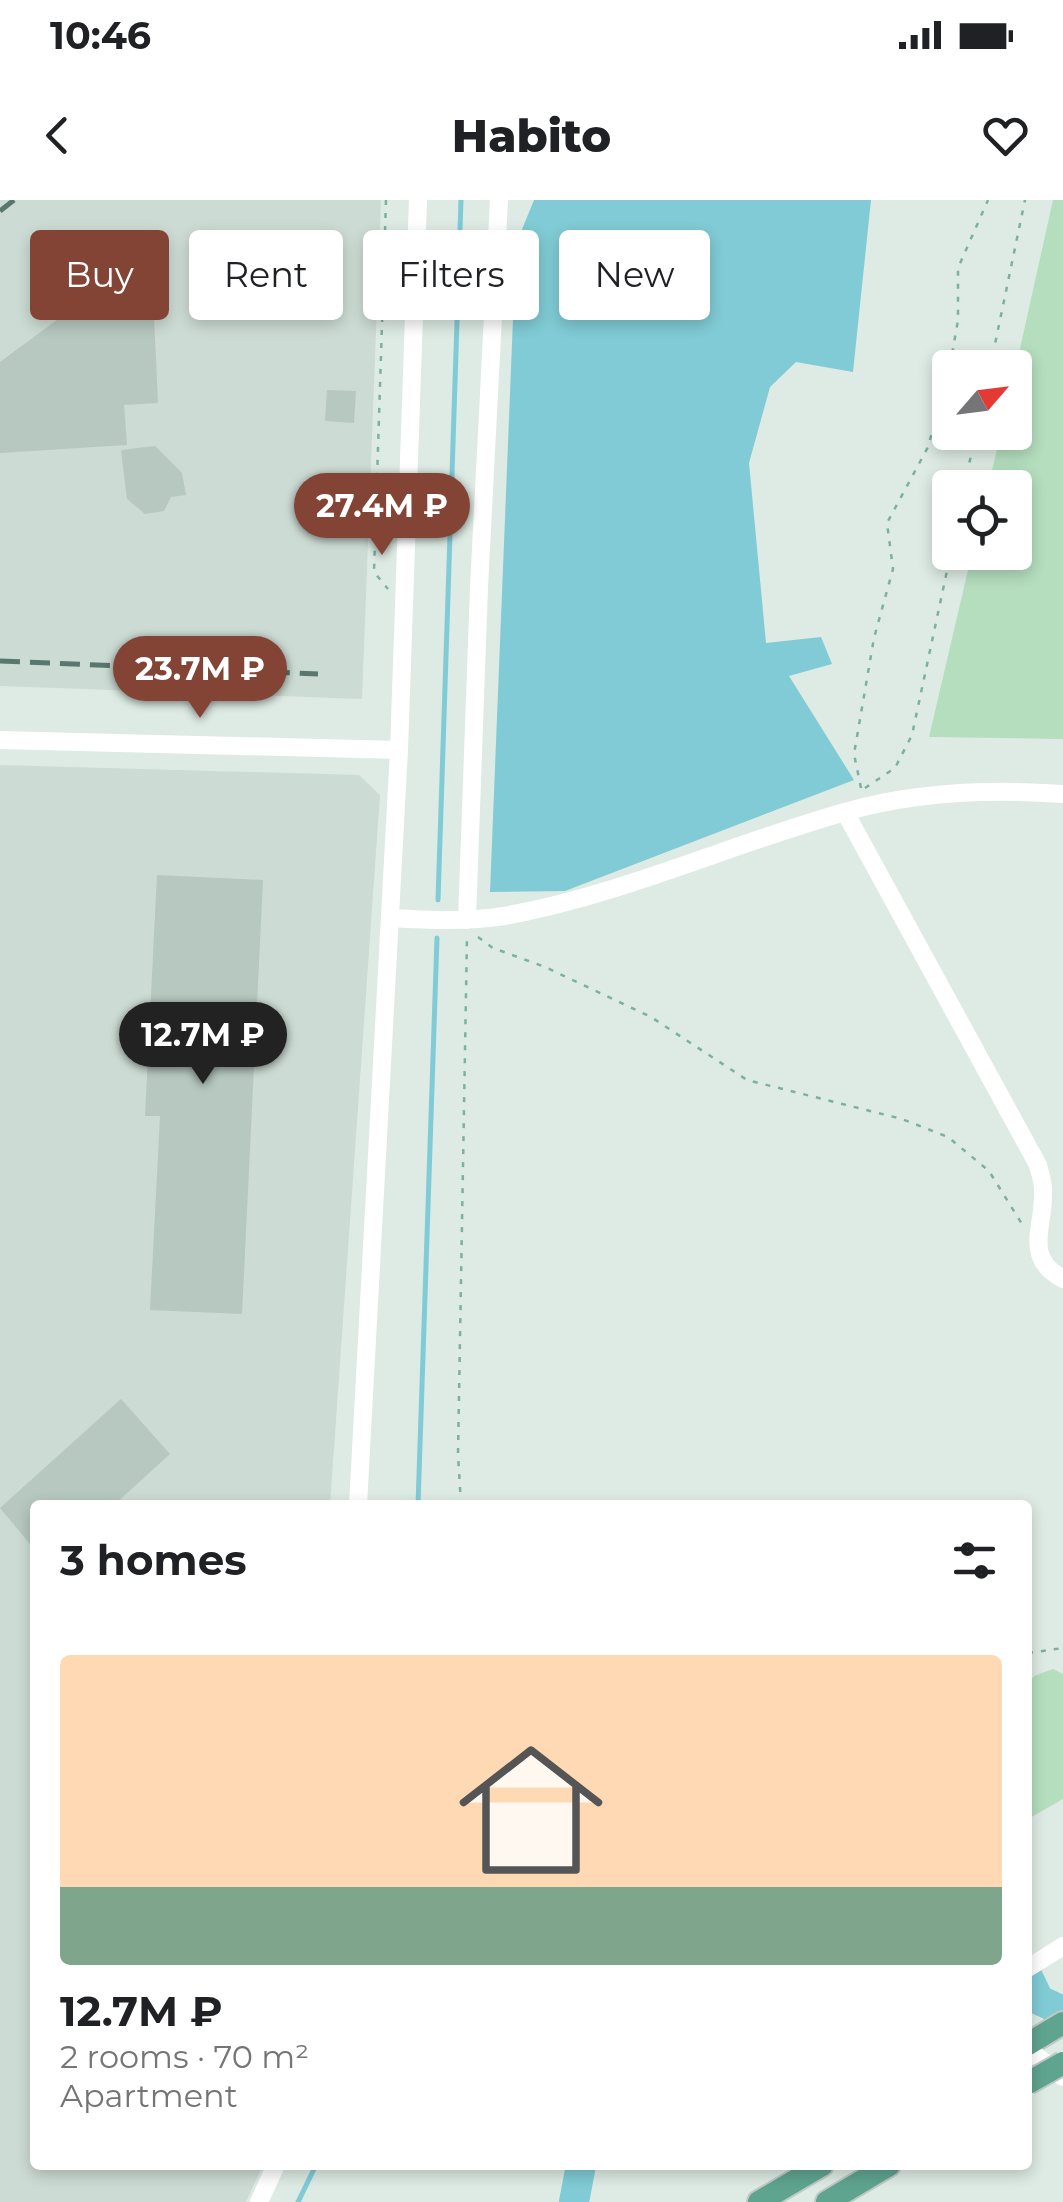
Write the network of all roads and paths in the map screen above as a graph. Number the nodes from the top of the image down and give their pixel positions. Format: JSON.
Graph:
{"nodes":[{"id":1,"x":386,"y":200,"type":"edge"},
{"id":2,"x":418,"y":200,"type":"edge"},
{"id":3,"x":499,"y":200,"type":"edge"},
{"id":4,"x":988,"y":200,"type":"edge"},
{"id":5,"x":1025,"y":200,"type":"edge"},
{"id":6,"x":953,"y":350,"type":"edge"},
{"id":7,"x":994,"y":350,"type":"edge"},
{"id":8,"x":932,"y":433,"type":"edge"},
{"id":9,"x":947,"y":570,"type":"edge"},
{"id":10,"x":394,"y":596,"type":"dead end"},
{"id":11,"x":0,"y":740,"type":"edge"},
{"id":12,"x":399,"y":750,"type":"junction"},
{"id":13,"x":1063,"y":794,"type":"edge"},
{"id":14,"x":845,"y":812,"type":"junction"},
{"id":15,"x":390,"y":918,"type":"junction"},
{"id":16,"x":467,"y":924,"type":"junction"},
{"id":17,"x":1024,"y":1226,"type":"dead end"},
{"id":18,"x":1063,"y":1279,"type":"edge"},
{"id":19,"x":358,"y":1500,"type":"edge"},
{"id":20,"x":461,"y":1500,"type":"edge"},
{"id":21,"x":1063,"y":1648,"type":"edge"},
{"id":22,"x":1032,"y":1652,"type":"edge"},
{"id":23,"x":1063,"y":1946,"type":"edge"},
{"id":24,"x":1032,"y":1965,"type":"edge"},
{"id":25,"x":1063,"y":2023,"type":"edge"},
{"id":26,"x":1032,"y":2043,"type":"edge"},
{"id":27,"x":1032,"y":2050,"type":"edge"},
{"id":28,"x":1063,"y":2063,"type":"edge"},
{"id":29,"x":1063,"y":2077,"type":"edge"},
{"id":30,"x":1032,"y":2081,"type":"edge"},
{"id":31,"x":274,"y":2170,"type":"edge"},
{"id":32,"x":813,"y":2170,"type":"edge"},
{"id":33,"x":881,"y":2170,"type":"edge"},
{"id":34,"x":259,"y":2202,"type":"edge"},
{"id":35,"x":758,"y":2202,"type":"edge"},
{"id":36,"x":827,"y":2202,"type":"edge"}],
"edges":[{"from":1,"to":10,"type":"path"},
{"from":2,"to":12,"type":"street"},
{"from":3,"to":16,"type":"street"},
{"from":4,"to":6,"type":"path"},
{"from":5,"to":7,"type":"path"},
{"from":8,"to":9,"type":"path"},
{"from":11,"to":12,"type":"street"},
{"from":12,"to":15,"type":"street"},
{"from":13,"to":14,"type":"street"},
{"from":14,"to":16,"type":"street"},
{"from":14,"to":18,"type":"street"},
{"from":15,"to":16,"type":"street"},
{"from":15,"to":19,"type":"street"},
{"from":16,"to":17,"type":"path"},
{"from":16,"to":20,"type":"path"},
{"from":21,"to":22,"type":"path"},
{"from":23,"to":24,"type":"street"},
{"from":25,"to":26,"type":"main road"},
{"from":27,"to":29,"type":"street"},
{"from":28,"to":30,"type":"main road","bridge":true},
{"from":31,"to":34,"type":"street"},
{"from":32,"to":35,"type":"main road"},
{"from":33,"to":36,"type":"main road"}]}
